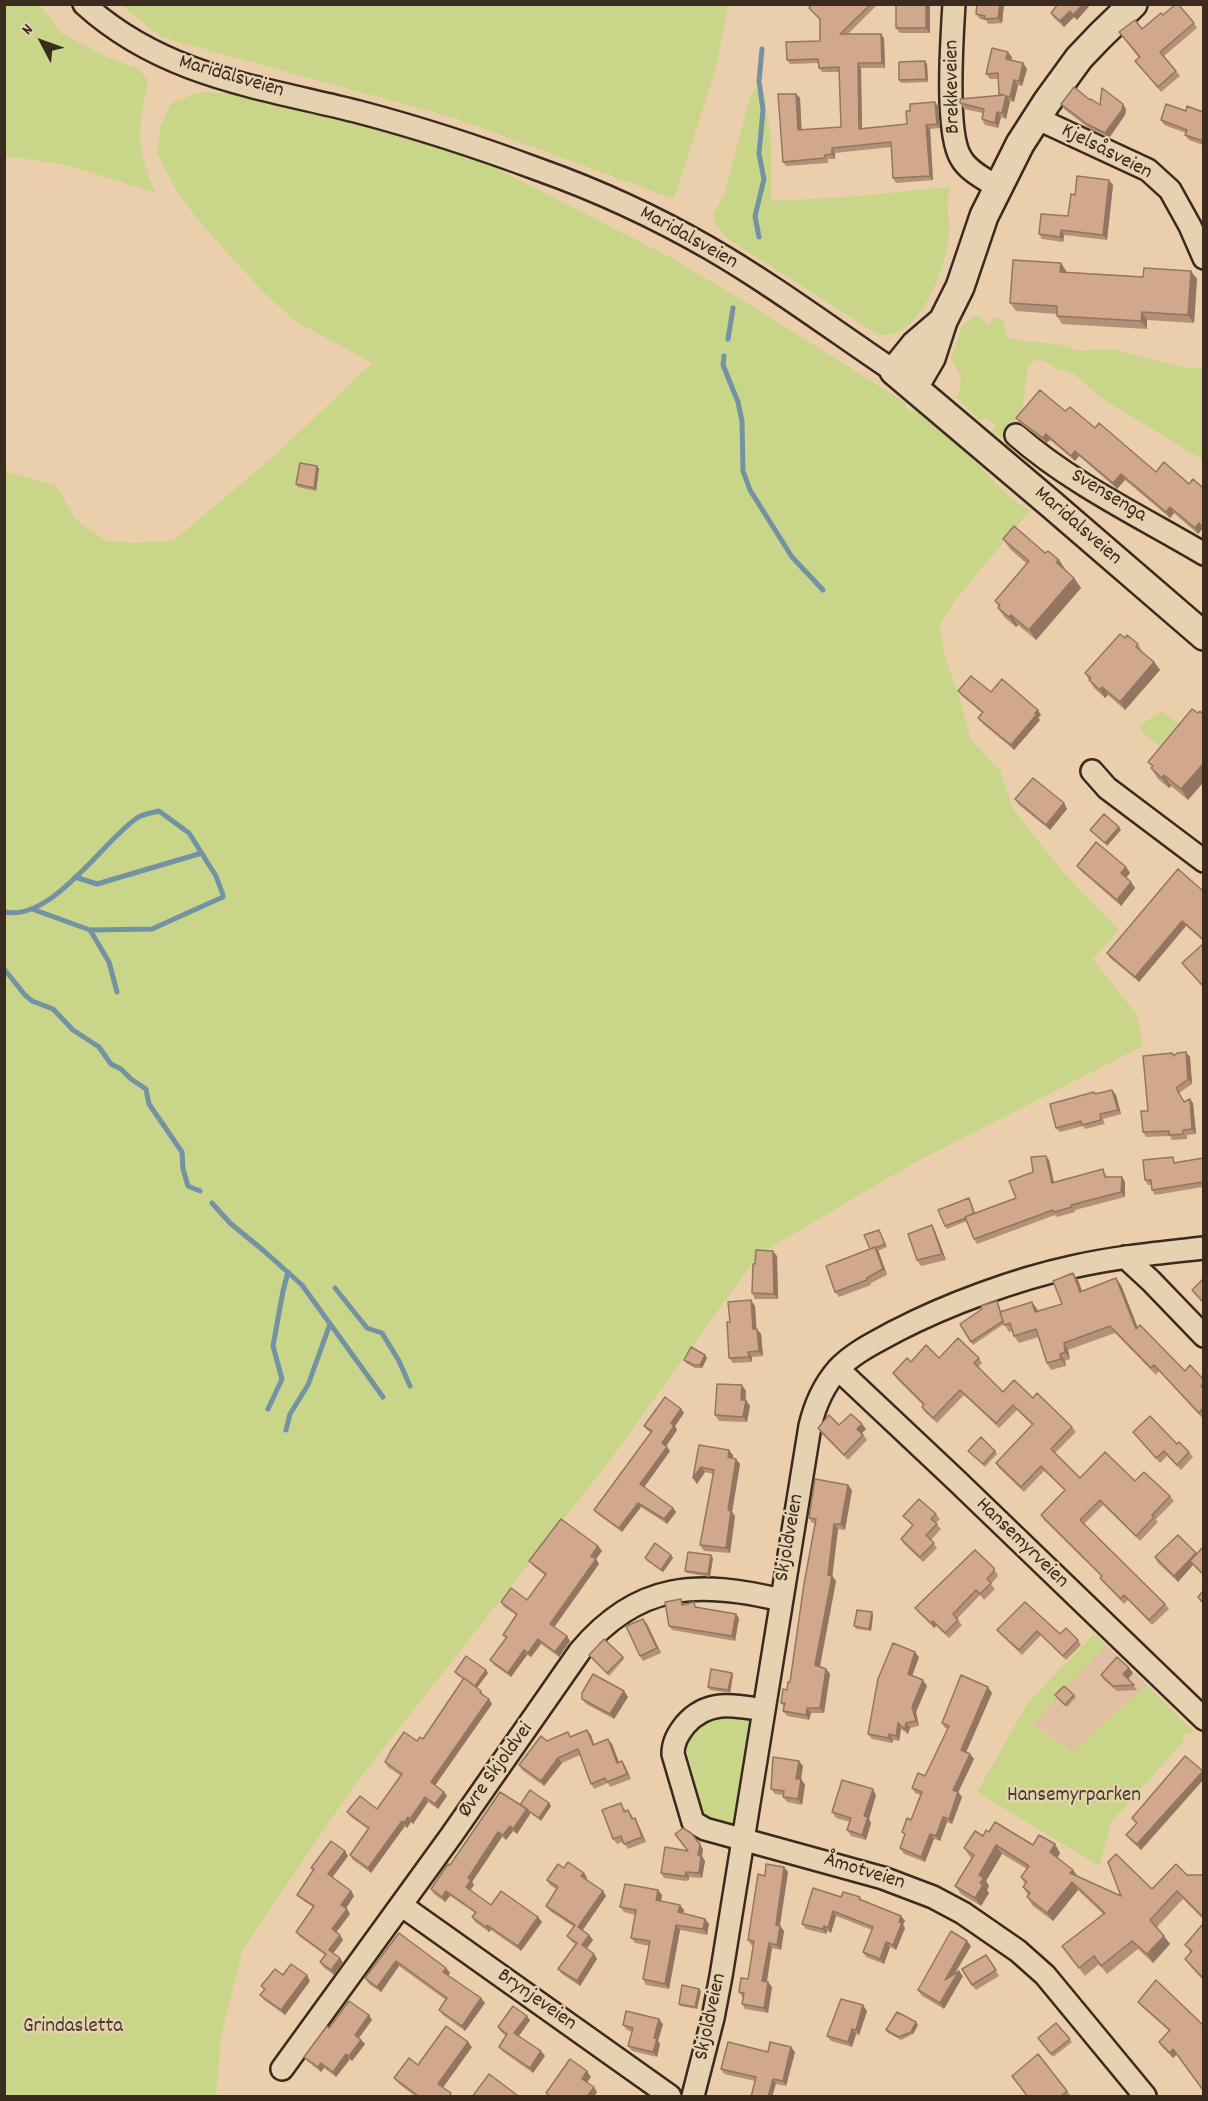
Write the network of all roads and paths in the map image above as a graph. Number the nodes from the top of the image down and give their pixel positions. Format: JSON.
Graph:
{"nodes":[{"id":1,"x":84,"y":4,"type":"edge"},
{"id":2,"x":954,"y":4,"type":"edge"},
{"id":3,"x":1133,"y":4,"type":"edge"},
{"id":4,"x":1036,"y":118,"type":"junction"},
{"id":5,"x":997,"y":187,"type":"junction"},
{"id":6,"x":1203,"y":258,"type":"edge"},
{"id":7,"x":904,"y":379,"type":"junction"},
{"id":8,"x":1016,"y":435,"type":"dead end"},
{"id":9,"x":1203,"y":554,"type":"edge"},
{"id":10,"x":1203,"y":636,"type":"edge"},
{"id":11,"x":1092,"y":771,"type":"dead end"},
{"id":12,"x":1203,"y":861,"type":"edge"},
{"id":13,"x":1203,"y":1248,"type":"edge"},
{"id":14,"x":1125,"y":1257,"type":"junction"},
{"id":15,"x":1203,"y":1336,"type":"edge"},
{"id":16,"x":838,"y":1369,"type":"junction"},
{"id":17,"x":781,"y":1600,"type":"junction"},
{"id":18,"x":763,"y":1710,"type":"junction"},
{"id":19,"x":1203,"y":1719,"type":"edge"},
{"id":20,"x":744,"y":1838,"type":"junction"},
{"id":21,"x":401,"y":1905,"type":"junction"},
{"id":22,"x":282,"y":2069,"type":"dead end"},
{"id":23,"x":670,"y":2097,"type":"edge"},
{"id":24,"x":693,"y":2097,"type":"edge"},
{"id":25,"x":1145,"y":2097,"type":"edge"}],
"edges":[{"from":1,"to":7,"type":"street","name":"Maridalsveien"},
{"from":2,"to":5,"type":"street","name":"Brekkeveien"},
{"from":3,"to":4,"type":"main road","name":"Kjelsåsveien"},
{"from":4,"to":5,"type":"main road","name":"Kjelsåsveien"},
{"from":4,"to":6,"type":"street","name":"Kjelsåsveien"},
{"from":5,"to":7,"type":"main road","name":"Kjelsåsveien"},
{"from":7,"to":10,"type":"main road","name":"Maridalsveien"},
{"from":8,"to":9,"type":"street","name":"Svensenga"},
{"from":11,"to":12,"type":"street"},
{"from":13,"to":14,"type":"street","name":"Skjoldveien"},
{"from":14,"to":15,"type":"street"},
{"from":14,"to":16,"type":"street","name":"Skjoldveien"},
{"from":16,"to":17,"type":"street","name":"Skjoldveien"},
{"from":16,"to":19,"type":"street","name":"Hansemyrveien"},
{"from":17,"to":18,"type":"street","name":"Skjoldveien"},
{"from":17,"to":21,"type":"street","name":"Øvre Skjoldvei"},
{"from":18,"to":20,"type":"street","name":"Skjoldveien"},
{"from":18,"to":20,"type":"street","name":"Åmotveien"},
{"from":20,"to":24,"type":"street","name":"Skjoldveien"},
{"from":20,"to":25,"type":"street","name":"Åmotveien"},
{"from":21,"to":22,"type":"street","name":"Øvre Skjoldvei"},
{"from":21,"to":23,"type":"street","name":"Brynjeveien"}]}
